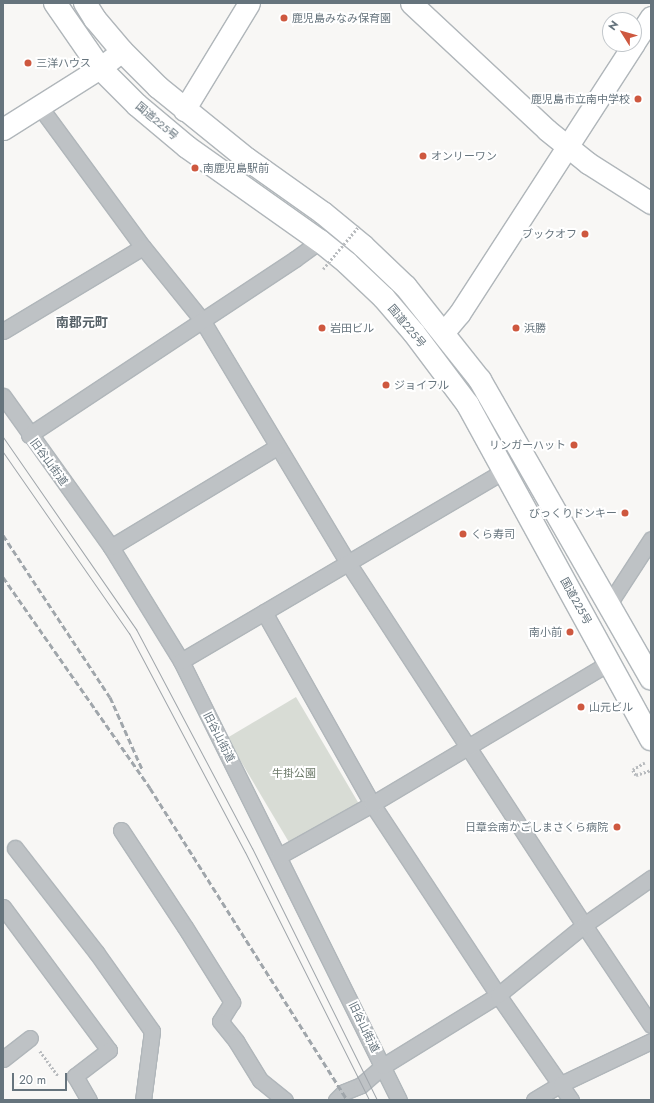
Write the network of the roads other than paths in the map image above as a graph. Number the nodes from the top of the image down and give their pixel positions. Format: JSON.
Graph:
{"nodes":[{"id":1,"x":55,"y":3,"type":"edge"},
{"id":2,"x":85,"y":3,"type":"edge"},
{"id":3,"x":249,"y":3,"type":"edge"},
{"id":4,"x":412,"y":3,"type":"edge"},
{"id":5,"x":651,"y":17,"type":"edge"},
{"id":6,"x":642,"y":31,"type":"edge"},
{"id":7,"x":122,"y":51,"type":"junction"},
{"id":8,"x":629,"y":52,"type":"edge"},
{"id":9,"x":100,"y":68,"type":"junction"},
{"id":10,"x":40,"y":107,"type":"junction"},
{"id":11,"x":184,"y":110,"type":"junction"},
{"id":12,"x":3,"y":129,"type":"edge"},
{"id":13,"x":568,"y":146,"type":"junction"},
{"id":14,"x":651,"y":203,"type":"edge"},
{"id":15,"x":320,"y":241,"type":"junction"},
{"id":16,"x":143,"y":247,"type":"junction"},
{"id":17,"x":202,"y":320,"type":"junction"},
{"id":18,"x":3,"y":331,"type":"edge"},
{"id":19,"x":444,"y":333,"type":"junction"},
{"id":20,"x":3,"y":396,"type":"edge"},
{"id":21,"x":29,"y":435,"type":"junction"},
{"id":22,"x":277,"y":447,"type":"junction"},
{"id":23,"x":504,"y":471,"type":"junction"},
{"id":24,"x":651,"y":538,"type":"edge"},
{"id":25,"x":111,"y":547,"type":"junction"},
{"id":26,"x":348,"y":563,"type":"junction"},
{"id":27,"x":609,"y":604,"type":"junction"},
{"id":28,"x":264,"y":612,"type":"junction"},
{"id":29,"x":181,"y":662,"type":"junction"},
{"id":30,"x":610,"y":662,"type":"junction"},
{"id":31,"x":651,"y":679,"type":"edge"},
{"id":32,"x":651,"y":739,"type":"edge"},
{"id":33,"x":468,"y":746,"type":"junction"},
{"id":34,"x":372,"y":804,"type":"junction"},
{"id":35,"x":121,"y":830,"type":"dead end"},
{"id":36,"x":15,"y":848,"type":"dead end"},
{"id":37,"x":279,"y":856,"type":"junction"},
{"id":38,"x":651,"y":878,"type":"edge"},
{"id":39,"x":3,"y":907,"type":"edge"},
{"id":40,"x":584,"y":925,"type":"junction"},
{"id":41,"x":498,"y":995,"type":"junction"},
{"id":42,"x":651,"y":1025,"type":"edge"},
{"id":43,"x":30,"y":1038,"type":"road end"},
{"id":44,"x":651,"y":1041,"type":"edge"},
{"id":45,"x":3,"y":1059,"type":"edge"},
{"id":46,"x":383,"y":1066,"type":"junction"},
{"id":47,"x":561,"y":1084,"type":"junction"},
{"id":48,"x":90,"y":1100,"type":"edge"},
{"id":49,"x":143,"y":1100,"type":"edge"},
{"id":50,"x":285,"y":1100,"type":"edge"},
{"id":51,"x":336,"y":1100,"type":"edge"},
{"id":52,"x":399,"y":1100,"type":"edge"},
{"id":53,"x":534,"y":1100,"type":"edge"},
{"id":54,"x":571,"y":1100,"type":"edge"}],
"edges":[{"from":1,"to":9,"type":"highway","name":"国道225号"},
{"from":2,"to":7,"type":"highway"},
{"from":3,"to":11,"type":"street"},
{"from":4,"to":13,"type":"street"},
{"from":5,"to":6,"type":"street"},
{"from":7,"to":9,"type":"street"},
{"from":7,"to":11,"type":"highway"},
{"from":8,"to":13,"type":"street"},
{"from":9,"to":10,"type":"street"},
{"from":9,"to":15,"type":"highway","name":"国道225号"},
{"from":10,"to":12,"type":"street"},
{"from":10,"to":16,"type":"street"},
{"from":11,"to":19,"type":"highway"},
{"from":13,"to":14,"type":"street"},
{"from":13,"to":19,"type":"street"},
{"from":15,"to":17,"type":"street"},
{"from":15,"to":23,"type":"highway","name":"国道225号"},
{"from":16,"to":17,"type":"street"},
{"from":16,"to":18,"type":"street"},
{"from":17,"to":21,"type":"street"},
{"from":17,"to":22,"type":"street"},
{"from":19,"to":27,"type":"highway"},
{"from":20,"to":21,"type":"street","name":"旧谷山街道"},
{"from":21,"to":25,"type":"street","name":"旧谷山街道"},
{"from":22,"to":25,"type":"street"},
{"from":22,"to":26,"type":"street"},
{"from":23,"to":26,"type":"street"},
{"from":23,"to":30,"type":"highway","name":"国道225号"},
{"from":24,"to":27,"type":"street"},
{"from":25,"to":29,"type":"street","name":"旧谷山街道"},
{"from":26,"to":28,"type":"street"},
{"from":26,"to":33,"type":"street"},
{"from":27,"to":31,"type":"highway"},
{"from":28,"to":29,"type":"street"},
{"from":28,"to":34,"type":"street"},
{"from":29,"to":37,"type":"street","name":"旧谷山街道"},
{"from":30,"to":32,"type":"highway","name":"国道225号"},
{"from":30,"to":33,"type":"street"},
{"from":33,"to":34,"type":"street"},
{"from":33,"to":40,"type":"street"},
{"from":34,"to":37,"type":"street"},
{"from":34,"to":41,"type":"street"},
{"from":35,"to":50,"type":"street"},
{"from":36,"to":49,"type":"street"},
{"from":37,"to":46,"type":"street","name":"旧谷山街道"},
{"from":38,"to":40,"type":"street"},
{"from":39,"to":48,"type":"street"},
{"from":40,"to":41,"type":"street"},
{"from":40,"to":42,"type":"street"},
{"from":41,"to":46,"type":"street"},
{"from":41,"to":47,"type":"street"},
{"from":43,"to":45,"type":"street"},
{"from":44,"to":47,"type":"street"},
{"from":46,"to":51,"type":"street"},
{"from":46,"to":52,"type":"street","name":"旧谷山街道"},
{"from":47,"to":53,"type":"street"},
{"from":47,"to":54,"type":"street"}]}
